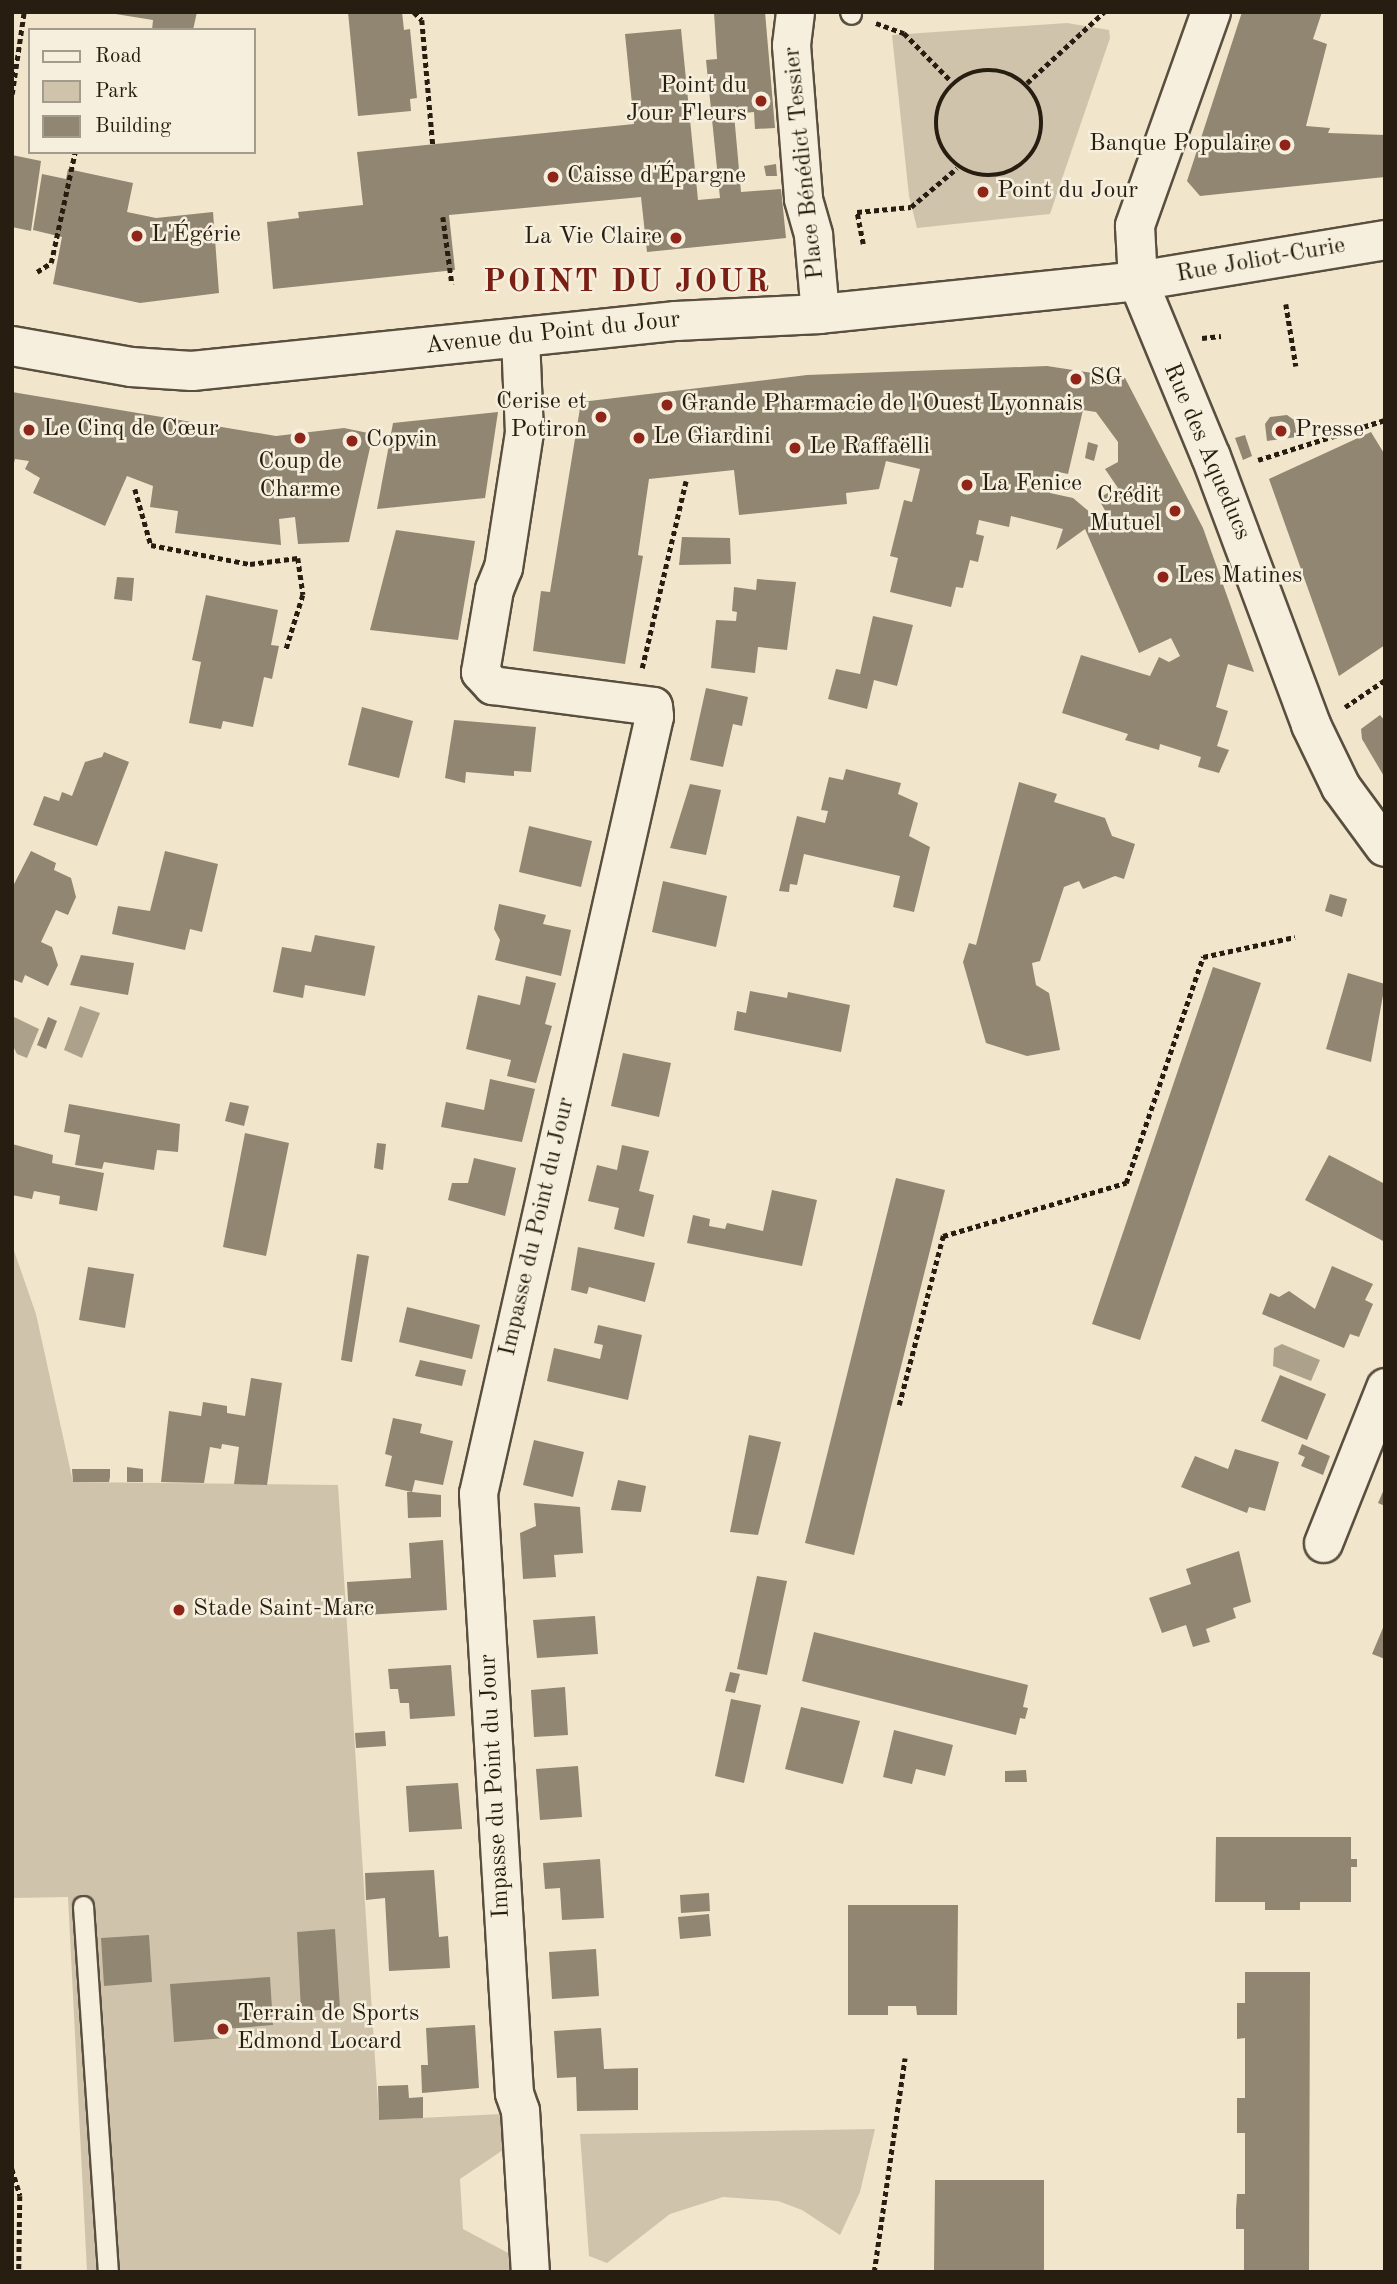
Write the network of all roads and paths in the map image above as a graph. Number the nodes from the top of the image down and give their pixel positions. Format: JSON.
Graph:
{"nodes":[{"id":1,"x":24,"y":12,"type":"edge"},
{"id":2,"x":414,"y":12,"type":"edge"},
{"id":3,"x":795,"y":12,"type":"edge"},
{"id":4,"x":1104,"y":12,"type":"edge"},
{"id":5,"x":1211,"y":12,"type":"edge"},
{"id":6,"x":850,"y":13,"type":"edge"},
{"id":7,"x":951,"y":81,"type":"junction"},
{"id":8,"x":1027,"y":83,"type":"junction"},
{"id":9,"x":12,"y":94,"type":"edge"},
{"id":10,"x":433,"y":145,"type":"dead end"},
{"id":11,"x":75,"y":154,"type":"edge"},
{"id":12,"x":957,"y":168,"type":"junction"},
{"id":13,"x":443,"y":217,"type":"dead end"},
{"id":14,"x":1385,"y":240,"type":"edge"},
{"id":15,"x":863,"y":244,"type":"dead end"},
{"id":16,"x":37,"y":272,"type":"dead end"},
{"id":17,"x":1138,"y":281,"type":"junction"},
{"id":18,"x":452,"y":284,"type":"dead end"},
{"id":19,"x":1286,"y":304,"type":"dead end"},
{"id":20,"x":820,"y":314,"type":"junction"},
{"id":21,"x":520,"y":337,"type":"junction"},
{"id":22,"x":12,"y":346,"type":"edge"},
{"id":23,"x":1296,"y":366,"type":"dead end"},
{"id":24,"x":1385,"y":420,"type":"edge"},
{"id":25,"x":1258,"y":460,"type":"dead end"},
{"id":26,"x":686,"y":481,"type":"dead end"},
{"id":27,"x":135,"y":489,"type":"dead end"},
{"id":28,"x":286,"y":650,"type":"dead end"},
{"id":29,"x":641,"y":675,"type":"dead end"},
{"id":30,"x":1385,"y":680,"type":"edge"},
{"id":31,"x":1337,"y":710,"type":"dead end"},
{"id":32,"x":1385,"y":847,"type":"edge"},
{"id":33,"x":1295,"y":937,"type":"dead end"},
{"id":34,"x":1385,"y":1387,"type":"edge"},
{"id":35,"x":899,"y":1405,"type":"dead end"},
{"id":36,"x":1323,"y":1543,"type":"dead end"},
{"id":37,"x":83,"y":1906,"type":"dead end"},
{"id":38,"x":905,"y":2059,"type":"dead end"},
{"id":39,"x":12,"y":2169,"type":"edge"},
{"id":40,"x":19,"y":2272,"type":"edge"},
{"id":41,"x":108,"y":2272,"type":"edge"},
{"id":42,"x":530,"y":2272,"type":"edge"},
{"id":43,"x":874,"y":2272,"type":"edge"}],
"edges":[{"from":1,"to":9,"type":"path"},
{"from":2,"to":10,"type":"path"},
{"from":3,"to":20,"type":"street","name":"Place Bénédict Tessier"},
{"from":4,"to":8,"type":"path"},
{"from":5,"to":17,"type":"main road","name":"Rue des Aqueducs"},
{"from":6,"to":7,"type":"path"},
{"from":7,"to":8,"type":"path"},
{"from":7,"to":12,"type":"path"},
{"from":8,"to":12,"type":"path"},
{"from":11,"to":16,"type":"path"},
{"from":12,"to":15,"type":"path"},
{"from":13,"to":18,"type":"path"},
{"from":14,"to":17,"type":"main road","name":"Rue Joliot-Curie"},
{"from":17,"to":20,"type":"main road","name":"Avenue du Point du Jour"},
{"from":17,"to":32,"type":"main road","name":"Rue des Aqueducs"},
{"from":19,"to":23,"type":"path"},
{"from":20,"to":21,"type":"main road","name":"Avenue du Point du Jour"},
{"from":21,"to":22,"type":"main road","name":"Avenue du Point du Jour"},
{"from":21,"to":42,"type":"street","name":"Impasse du Point du Jour"},
{"from":24,"to":25,"type":"path"},
{"from":26,"to":29,"type":"path"},
{"from":27,"to":28,"type":"path"},
{"from":30,"to":31,"type":"path"},
{"from":33,"to":35,"type":"path"},
{"from":34,"to":36,"type":"street"},
{"from":37,"to":41,"type":"lane"},
{"from":38,"to":43,"type":"path"},
{"from":39,"to":40,"type":"path"}]}
